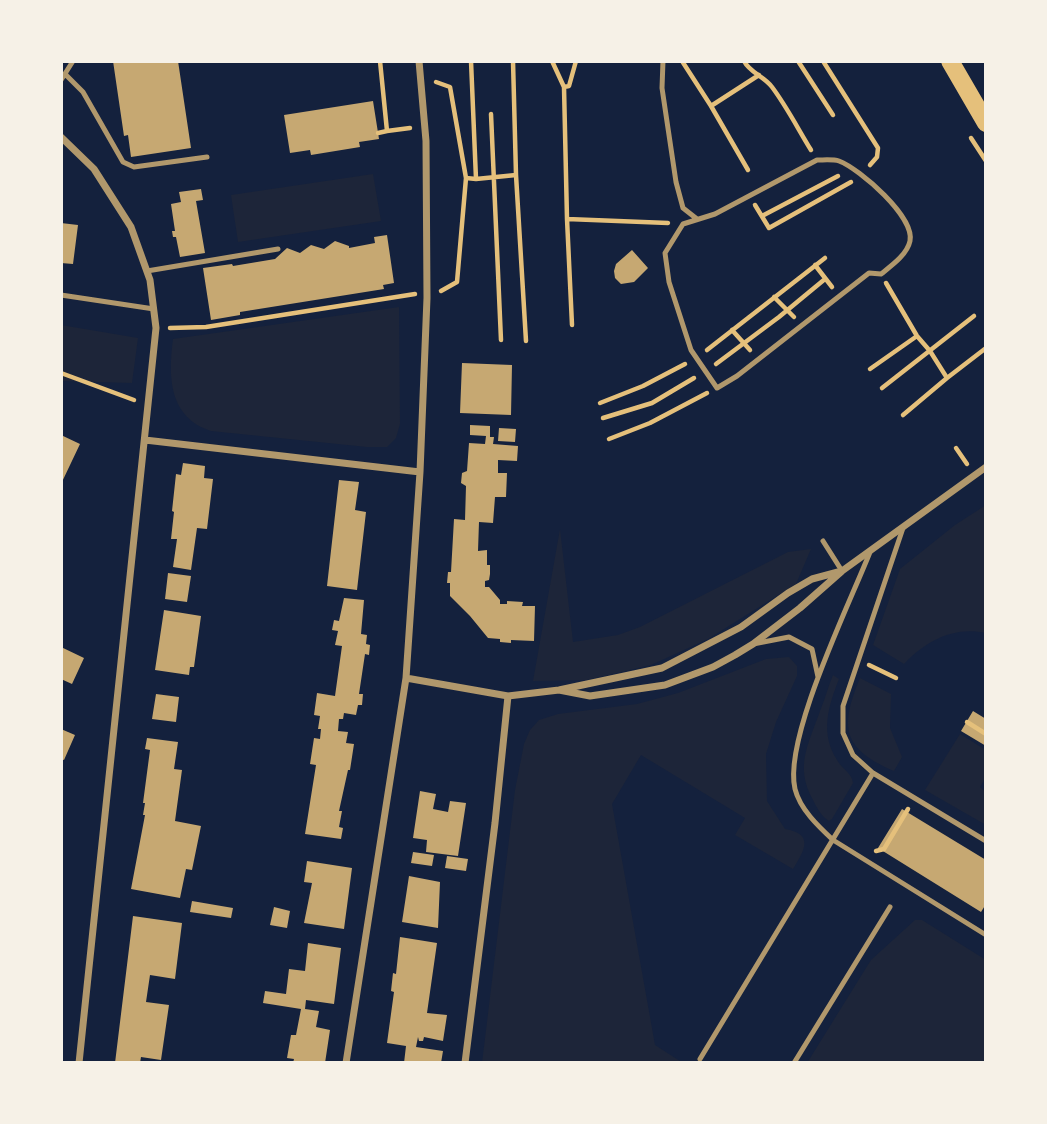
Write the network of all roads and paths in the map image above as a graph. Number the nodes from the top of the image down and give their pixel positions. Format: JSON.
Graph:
{"nodes":[{"id":1,"x":73,"y":61,"type":"edge"},
{"id":2,"x":380,"y":61,"type":"edge"},
{"id":3,"x":419,"y":61,"type":"edge"},
{"id":4,"x":471,"y":61,"type":"edge"},
{"id":5,"x":513,"y":61,"type":"edge"},
{"id":6,"x":552,"y":61,"type":"edge"},
{"id":7,"x":576,"y":61,"type":"edge"},
{"id":8,"x":663,"y":61,"type":"edge"},
{"id":9,"x":682,"y":61,"type":"edge"},
{"id":10,"x":744,"y":61,"type":"edge"},
{"id":11,"x":798,"y":61,"type":"edge"},
{"id":12,"x":950,"y":61,"type":"edge"},
{"id":13,"x":759,"y":75,"type":"junction"},
{"id":14,"x":421,"y":76,"type":"junction"},
{"id":15,"x":63,"y":77,"type":"edge"},
{"id":16,"x":564,"y":88,"type":"junction"},
{"id":17,"x":711,"y":106,"type":"junction"},
{"id":18,"x":491,"y":114,"type":"dead end"},
{"id":19,"x":833,"y":115,"type":"dead end"},
{"id":20,"x":986,"y":123,"type":"edge"},
{"id":21,"x":396,"y":130,"type":"dead end"},
{"id":22,"x":387,"y":131,"type":"junction"},
{"id":23,"x":378,"y":133,"type":"dead end"},
{"id":24,"x":61,"y":137,"type":"edge"},
{"id":25,"x":207,"y":158,"type":"dead end"},
{"id":26,"x":817,"y":160,"type":"junction"},
{"id":27,"x":748,"y":170,"type":"dead end"},
{"id":28,"x":851,"y":170,"type":"junction"},
{"id":29,"x":516,"y":175,"type":"junction"},
{"id":30,"x":494,"y":177,"type":"junction"},
{"id":31,"x":466,"y":178,"type":"junction"},
{"id":32,"x":476,"y":178,"type":"junction"},
{"id":33,"x":762,"y":216,"type":"dead end"},
{"id":34,"x":567,"y":219,"type":"junction"},
{"id":35,"x":697,"y":219,"type":"junction"},
{"id":36,"x":683,"y":224,"type":"junction"},
{"id":37,"x":278,"y":249,"type":"dead end"},
{"id":38,"x":825,"y":258,"type":"dead end"},
{"id":39,"x":815,"y":265,"type":"junction"},
{"id":40,"x":147,"y":271,"type":"junction"},
{"id":41,"x":881,"y":274,"type":"junction"},
{"id":42,"x":825,"y":279,"type":"junction"},
{"id":43,"x":61,"y":295,"type":"edge"},
{"id":44,"x":399,"y":296,"type":"dead end"},
{"id":45,"x":839,"y":296,"type":"junction"},
{"id":46,"x":774,"y":297,"type":"junction"},
{"id":47,"x":427,"y":298,"type":"junction"},
{"id":48,"x":154,"y":309,"type":"junction"},
{"id":49,"x":787,"y":310,"type":"junction"},
{"id":50,"x":974,"y":316,"type":"dead end"},
{"id":51,"x":572,"y":325,"type":"dead end"},
{"id":52,"x":802,"y":325,"type":"junction"},
{"id":53,"x":172,"y":327,"type":"dead end"},
{"id":54,"x":732,"y":330,"type":"junction"},
{"id":55,"x":916,"y":336,"type":"junction"},
{"id":56,"x":501,"y":340,"type":"dead end"},
{"id":57,"x":526,"y":341,"type":"dead end"},
{"id":58,"x":744,"y":343,"type":"junction"},
{"id":59,"x":986,"y":348,"type":"edge"},
{"id":60,"x":930,"y":351,"type":"junction"},
{"id":61,"x":696,"y":358,"type":"junction"},
{"id":62,"x":757,"y":360,"type":"junction"},
{"id":63,"x":870,"y":369,"type":"dead end"},
{"id":64,"x":706,"y":371,"type":"junction"},
{"id":65,"x":61,"y":373,"type":"edge"},
{"id":66,"x":947,"y":378,"type":"junction"},
{"id":67,"x":717,"y":388,"type":"junction"},
{"id":68,"x":882,"y":388,"type":"dead end"},
{"id":69,"x":148,"y":403,"type":"junction"},
{"id":70,"x":600,"y":403,"type":"dead end"},
{"id":71,"x":902,"y":415,"type":"dead end"},
{"id":72,"x":603,"y":418,"type":"dead end"},
{"id":73,"x":609,"y":439,"type":"dead end"},
{"id":74,"x":145,"y":440,"type":"junction"},
{"id":75,"x":986,"y":467,"type":"edge"},
{"id":76,"x":420,"y":472,"type":"junction"},
{"id":77,"x":903,"y":528,"type":"junction"},
{"id":78,"x":823,"y":541,"type":"dead end"},
{"id":79,"x":870,"y":552,"type":"junction"},
{"id":80,"x":842,"y":571,"type":"junction"},
{"id":81,"x":753,"y":645,"type":"junction"},
{"id":82,"x":873,"y":667,"type":"dead end"},
{"id":83,"x":406,"y":678,"type":"junction"},
{"id":84,"x":818,"y":678,"type":"junction"},
{"id":85,"x":896,"y":678,"type":"dead end"},
{"id":86,"x":559,"y":691,"type":"junction"},
{"id":87,"x":508,"y":696,"type":"junction"},
{"id":88,"x":967,"y":722,"type":"dead end"},
{"id":89,"x":986,"y":734,"type":"edge"},
{"id":90,"x":873,"y":772,"type":"junction"},
{"id":91,"x":833,"y":840,"type":"junction"},
{"id":92,"x":986,"y":841,"type":"edge"},
{"id":93,"x":890,"y":906,"type":"dead end"},
{"id":94,"x":986,"y":935,"type":"edge"},
{"id":95,"x":699,"y":1059,"type":"dead end"},
{"id":96,"x":79,"y":1063,"type":"edge"},
{"id":97,"x":346,"y":1063,"type":"edge"},
{"id":98,"x":465,"y":1063,"type":"edge"},
{"id":99,"x":794,"y":1063,"type":"edge"}],
"edges":[{"from":1,"to":15,"type":"lane"},
{"from":2,"to":22,"type":"path"},
{"from":3,"to":14,"type":"street"},
{"from":4,"to":32,"type":"path"},
{"from":5,"to":29,"type":"path"},
{"from":6,"to":16,"type":"path"},
{"from":7,"to":16,"type":"path"},
{"from":8,"to":35,"type":"lane"},
{"from":9,"to":17,"type":"path"},
{"from":10,"to":13,"type":"path"},
{"from":11,"to":19,"type":"path"},
{"from":12,"to":20,"type":"main road"},
{"from":13,"to":17,"type":"path"},
{"from":13,"to":26,"type":"path"},
{"from":14,"to":31,"type":"path"},
{"from":14,"to":47,"type":"street"},
{"from":15,"to":25,"type":"lane"},
{"from":16,"to":34,"type":"path"},
{"from":17,"to":27,"type":"path"},
{"from":18,"to":30,"type":"path"},
{"from":21,"to":22,"type":"path"},
{"from":22,"to":23,"type":"path"},
{"from":24,"to":40,"type":"street"},
{"from":26,"to":28,"type":"lane"},
{"from":26,"to":35,"type":"lane"},
{"from":28,"to":33,"type":"path"},
{"from":28,"to":41,"type":"lane"},
{"from":29,"to":30,"type":"path"},
{"from":29,"to":57,"type":"path"},
{"from":30,"to":32,"type":"path"},
{"from":30,"to":56,"type":"path"},
{"from":31,"to":32,"type":"path"},
{"from":31,"to":47,"type":"path"},
{"from":34,"to":36,"type":"path"},
{"from":34,"to":51,"type":"path"},
{"from":35,"to":36,"type":"lane"},
{"from":36,"to":61,"type":"lane"},
{"from":37,"to":40,"type":"lane"},
{"from":38,"to":39,"type":"path"},
{"from":39,"to":42,"type":"path"},
{"from":39,"to":46,"type":"path"},
{"from":40,"to":48,"type":"street"},
{"from":41,"to":45,"type":"lane"},
{"from":41,"to":55,"type":"path"},
{"from":42,"to":45,"type":"path"},
{"from":42,"to":49,"type":"path"},
{"from":43,"to":48,"type":"lane"},
{"from":44,"to":53,"type":"path"},
{"from":45,"to":52,"type":"lane"},
{"from":46,"to":49,"type":"path"},
{"from":46,"to":54,"type":"path"},
{"from":47,"to":76,"type":"street"},
{"from":48,"to":69,"type":"street"},
{"from":49,"to":52,"type":"path"},
{"from":49,"to":58,"type":"path"},
{"from":50,"to":60,"type":"path"},
{"from":52,"to":62,"type":"lane"},
{"from":54,"to":58,"type":"path"},
{"from":54,"to":61,"type":"path"},
{"from":55,"to":60,"type":"path"},
{"from":55,"to":63,"type":"path"},
{"from":58,"to":62,"type":"path"},
{"from":58,"to":64,"type":"path"},
{"from":59,"to":66,"type":"path"},
{"from":60,"to":66,"type":"path"},
{"from":60,"to":68,"type":"path"},
{"from":61,"to":64,"type":"lane"},
{"from":61,"to":70,"type":"path"},
{"from":62,"to":67,"type":"lane"},
{"from":64,"to":67,"type":"lane"},
{"from":64,"to":72,"type":"path"},
{"from":65,"to":69,"type":"path"},
{"from":66,"to":71,"type":"path"},
{"from":67,"to":73,"type":"path"},
{"from":69,"to":74,"type":"street"},
{"from":74,"to":76,"type":"street"},
{"from":74,"to":96,"type":"street"},
{"from":75,"to":77,"type":"street"},
{"from":76,"to":83,"type":"street"},
{"from":77,"to":79,"type":"street"},
{"from":77,"to":90,"type":"lane"},
{"from":78,"to":80,"type":"lane"},
{"from":79,"to":80,"type":"street"},
{"from":79,"to":84,"type":"lane"},
{"from":80,"to":81,"type":"street"},
{"from":80,"to":86,"type":"street"},
{"from":81,"to":84,"type":"lane"},
{"from":81,"to":86,"type":"street"},
{"from":82,"to":85,"type":"path"},
{"from":83,"to":87,"type":"street"},
{"from":83,"to":97,"type":"street"},
{"from":84,"to":91,"type":"lane"},
{"from":86,"to":87,"type":"street"},
{"from":87,"to":98,"type":"street"},
{"from":88,"to":89,"type":"path"},
{"from":90,"to":91,"type":"lane"},
{"from":90,"to":92,"type":"lane"},
{"from":91,"to":94,"type":"lane"},
{"from":91,"to":95,"type":"lane"},
{"from":93,"to":99,"type":"lane"}]}
